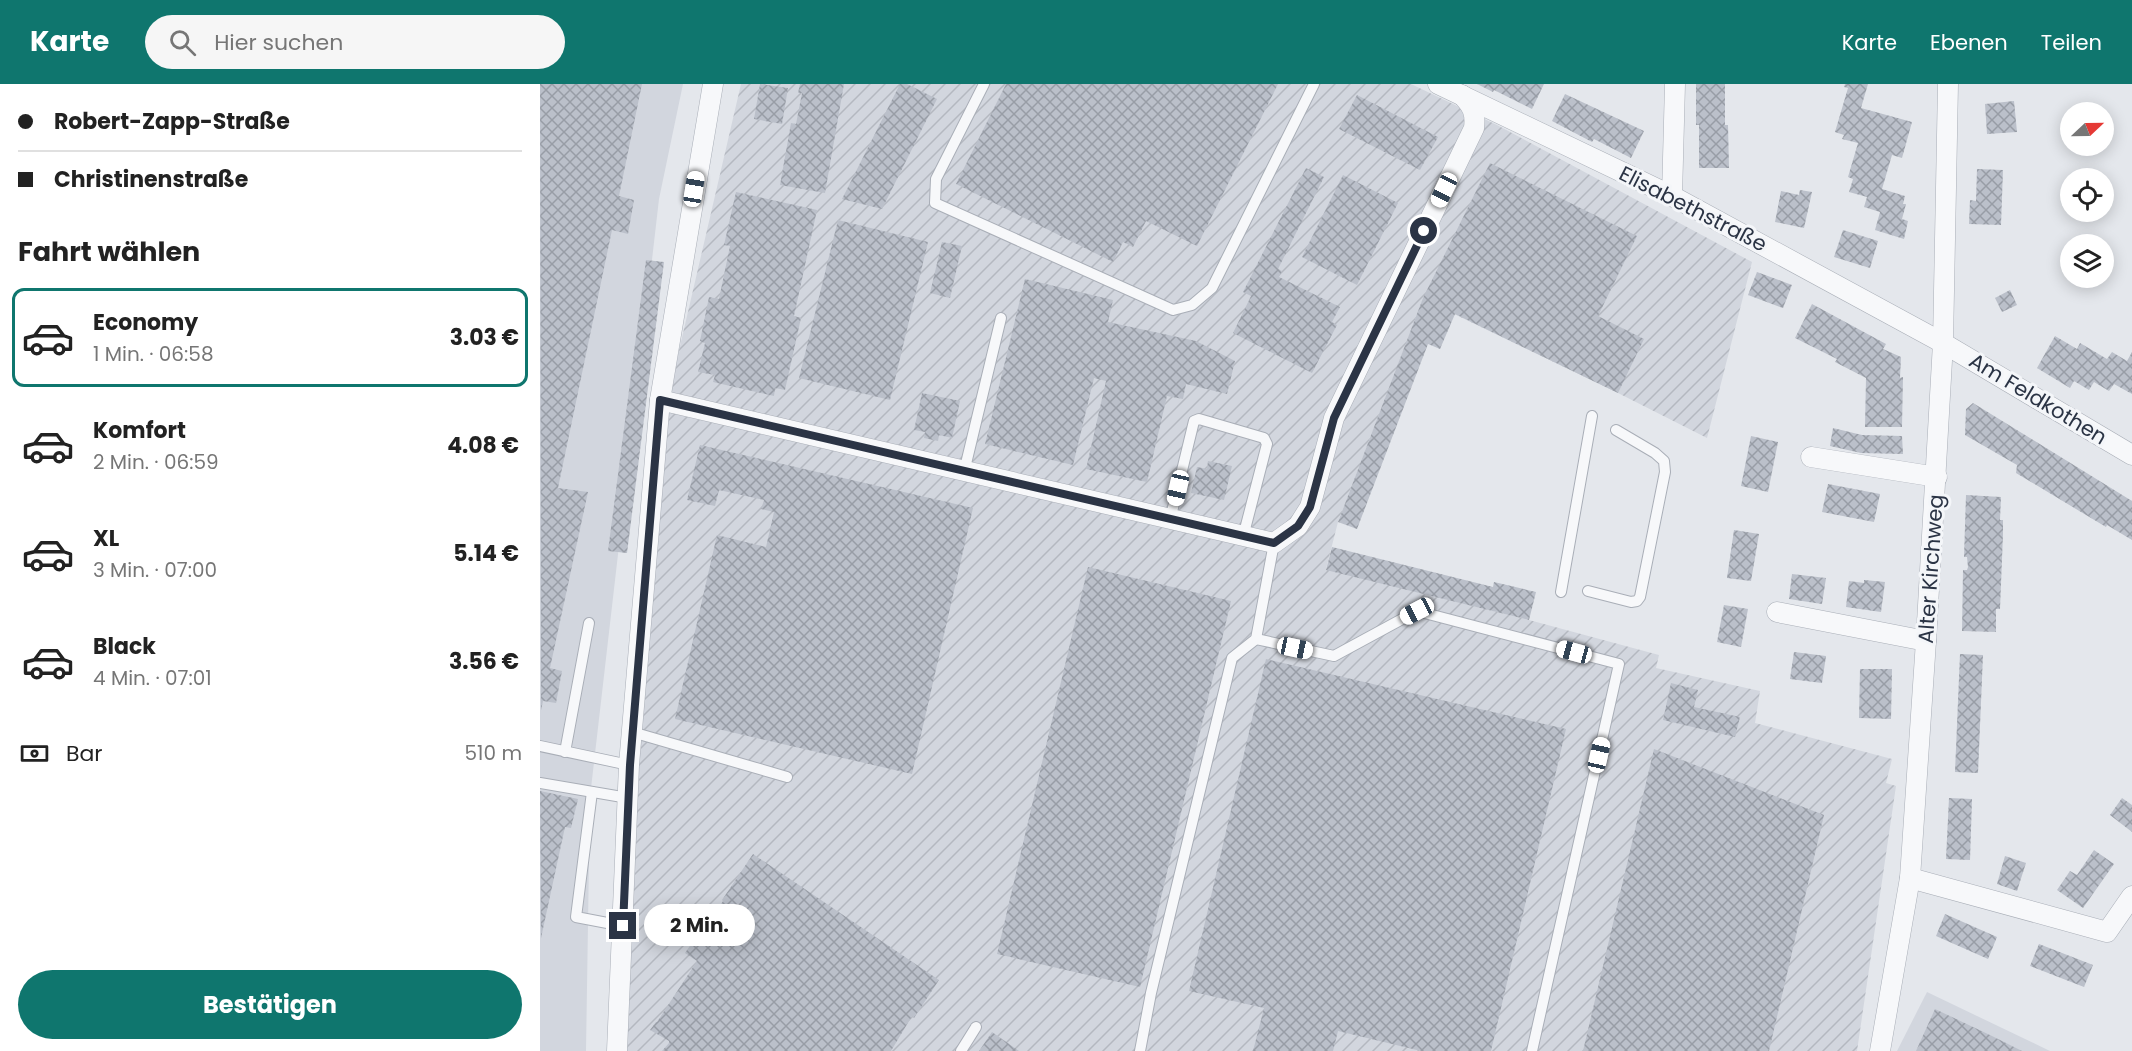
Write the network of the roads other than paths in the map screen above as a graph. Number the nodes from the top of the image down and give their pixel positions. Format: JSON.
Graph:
{"nodes":[{"id":1,"x":712,"y":84,"type":"edge"},
{"id":2,"x":984,"y":84,"type":"edge"},
{"id":3,"x":1314,"y":84,"type":"edge"},
{"id":4,"x":1438,"y":84,"type":"edge"},
{"id":5,"x":1675,"y":84,"type":"edge"},
{"id":6,"x":1947,"y":84,"type":"edge"},
{"id":7,"x":1462,"y":95,"type":"junction"},
{"id":8,"x":1672,"y":196,"type":"junction"},
{"id":9,"x":1001,"y":318,"type":"dead end"},
{"id":10,"x":1943,"y":343,"type":"junction"},
{"id":11,"x":660,"y":400,"type":"junction"},
{"id":12,"x":1592,"y":416,"type":"dead end"},
{"id":13,"x":1616,"y":430,"type":"dead end"},
{"id":14,"x":2132,"y":455,"type":"edge"},
{"id":15,"x":1811,"y":457,"type":"dead end"},
{"id":16,"x":964,"y":472,"type":"junction"},
{"id":17,"x":1936,"y":477,"type":"junction"},
{"id":18,"x":1170,"y":519,"type":"junction"},
{"id":19,"x":1244,"y":537,"type":"junction"},
{"id":20,"x":1274,"y":543,"type":"junction"},
{"id":21,"x":1588,"y":591,"type":"dead end"},
{"id":22,"x":1561,"y":592,"type":"dead end"},
{"id":23,"x":1777,"y":612,"type":"dead end"},
{"id":24,"x":589,"y":623,"type":"dead end"},
{"id":25,"x":1256,"y":639,"type":"junction"},
{"id":26,"x":1926,"y":641,"type":"junction"},
{"id":27,"x":632,"y":732,"type":"junction"},
{"id":28,"x":540,"y":747,"type":"edge"},
{"id":29,"x":565,"y":752,"type":"junction"},
{"id":30,"x":630,"y":765,"type":"junction"},
{"id":31,"x":787,"y":777,"type":"dead end"},
{"id":32,"x":540,"y":783,"type":"edge"},
{"id":33,"x":592,"y":792,"type":"junction"},
{"id":34,"x":628,"y":798,"type":"junction"},
{"id":35,"x":1910,"y":878,"type":"junction"},
{"id":36,"x":2132,"y":896,"type":"edge"},
{"id":37,"x":623,"y":926,"type":"junction"},
{"id":38,"x":976,"y":1027,"type":"dead end"},
{"id":39,"x":617,"y":1051,"type":"edge"},
{"id":40,"x":961,"y":1051,"type":"edge"},
{"id":41,"x":1140,"y":1051,"type":"edge"},
{"id":42,"x":1532,"y":1051,"type":"edge"},
{"id":43,"x":1880,"y":1051,"type":"edge"}],
"edges":[{"from":1,"to":11,"type":"street"},
{"from":2,"to":3,"type":"lane"},
{"from":4,"to":7,"type":"street","name":"Elisabethstraße"},
{"from":5,"to":8,"type":"street"},
{"from":6,"to":10,"type":"street","name":"Alter Kirchweg"},
{"from":7,"to":8,"type":"street","name":"Elisabethstraße"},
{"from":7,"to":20,"type":"street"},
{"from":8,"to":10,"type":"street","name":"Elisabethstraße"},
{"from":9,"to":16,"type":"lane"},
{"from":10,"to":14,"type":"street","name":"Am Feldkothen"},
{"from":10,"to":17,"type":"street","name":"Alter Kirchweg"},
{"from":11,"to":16,"type":"street"},
{"from":11,"to":27,"type":"street"},
{"from":12,"to":22,"type":"lane"},
{"from":13,"to":21,"type":"lane"},
{"from":15,"to":17,"type":"street"},
{"from":16,"to":18,"type":"street"},
{"from":17,"to":26,"type":"street","name":"Alter Kirchweg"},
{"from":18,"to":19,"type":"street"},
{"from":18,"to":19,"type":"lane"},
{"from":19,"to":20,"type":"street"},
{"from":20,"to":25,"type":"lane"},
{"from":23,"to":26,"type":"street"},
{"from":24,"to":29,"type":"lane"},
{"from":25,"to":41,"type":"lane"},
{"from":25,"to":42,"type":"lane"},
{"from":26,"to":35,"type":"street","name":"Alter Kirchweg"},
{"from":27,"to":30,"type":"street"},
{"from":27,"to":31,"type":"lane"},
{"from":28,"to":29,"type":"lane"},
{"from":29,"to":30,"type":"lane"},
{"from":30,"to":34,"type":"street"},
{"from":32,"to":33,"type":"lane"},
{"from":33,"to":34,"type":"lane"},
{"from":33,"to":37,"type":"lane"},
{"from":34,"to":37,"type":"street"},
{"from":35,"to":36,"type":"street"},
{"from":35,"to":43,"type":"street","name":"Alter Kirchweg"},
{"from":37,"to":39,"type":"street"},
{"from":38,"to":40,"type":"lane"}]}
